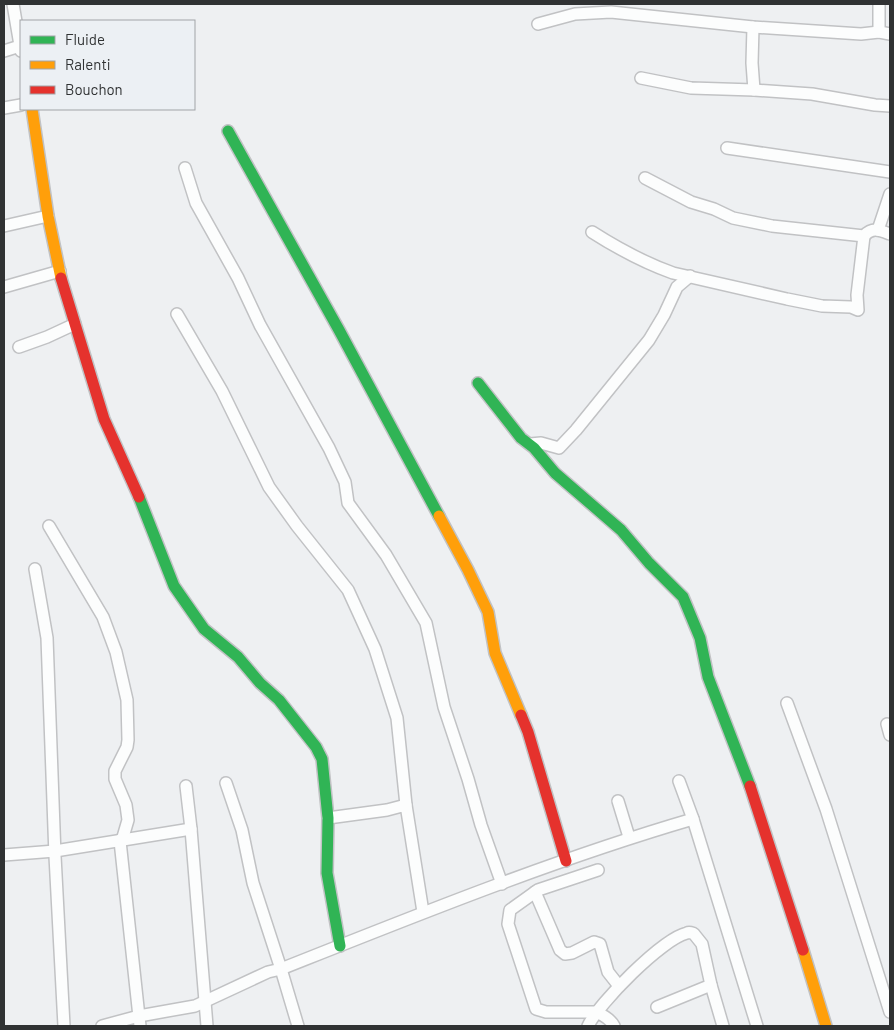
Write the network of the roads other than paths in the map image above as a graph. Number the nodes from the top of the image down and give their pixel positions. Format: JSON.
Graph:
{"nodes":[{"id":1,"x":13,"y":4,"type":"edge"},
{"id":2,"x":879,"y":4,"type":"edge"},
{"id":3,"x":538,"y":24,"type":"dead end"},
{"id":4,"x":753,"y":27,"type":"junction"},
{"id":5,"x":884,"y":33,"type":"edge"},
{"id":6,"x":20,"y":43,"type":"edge"},
{"id":7,"x":20,"y":49,"type":"edge"},
{"id":8,"x":4,"y":51,"type":"edge"},
{"id":9,"x":641,"y":78,"type":"dead end"},
{"id":10,"x":754,"y":90,"type":"junction"},
{"id":11,"x":20,"y":105,"type":"edge"},
{"id":12,"x":890,"y":106,"type":"edge"},
{"id":13,"x":4,"y":108,"type":"edge"},
{"id":14,"x":32,"y":110,"type":"edge"},
{"id":15,"x":228,"y":131,"type":"dead end"},
{"id":16,"x":727,"y":148,"type":"dead end"},
{"id":17,"x":185,"y":168,"type":"dead end"},
{"id":18,"x":890,"y":172,"type":"edge"},
{"id":19,"x":646,"y":178,"type":"dead end"},
{"id":20,"x":890,"y":194,"type":"edge"},
{"id":21,"x":48,"y":216,"type":"junction"},
{"id":22,"x":4,"y":226,"type":"edge"},
{"id":23,"x":878,"y":230,"type":"junction"},
{"id":24,"x":592,"y":232,"type":"dead end"},
{"id":25,"x":890,"y":234,"type":"edge"},
{"id":26,"x":864,"y":236,"type":"junction"},
{"id":27,"x":60,"y":271,"type":"junction"},
{"id":28,"x":690,"y":276,"type":"junction"},
{"id":29,"x":4,"y":287,"type":"edge"},
{"id":30,"x":177,"y":314,"type":"dead end"},
{"id":31,"x":75,"y":324,"type":"junction"},
{"id":32,"x":19,"y":347,"type":"dead end"},
{"id":33,"x":478,"y":383,"type":"dead end"},
{"id":34,"x":530,"y":444,"type":"junction"},
{"id":35,"x":49,"y":526,"type":"dead end"},
{"id":36,"x":35,"y":569,"type":"dead end"},
{"id":37,"x":787,"y":704,"type":"dead end"},
{"id":38,"x":679,"y":780,"type":"dead end"},
{"id":39,"x":226,"y":784,"type":"dead end"},
{"id":40,"x":186,"y":786,"type":"dead end"},
{"id":41,"x":618,"y":801,"type":"dead end"},
{"id":42,"x":406,"y":805,"type":"junction"},
{"id":43,"x":328,"y":818,"type":"junction"},
{"id":44,"x":693,"y":819,"type":"junction"},
{"id":45,"x":191,"y":829,"type":"junction"},
{"id":46,"x":629,"y":837,"type":"junction"},
{"id":47,"x":120,"y":841,"type":"junction"},
{"id":48,"x":55,"y":851,"type":"junction"},
{"id":49,"x":4,"y":855,"type":"edge"},
{"id":50,"x":566,"y":860,"type":"junction"},
{"id":51,"x":598,"y":870,"type":"dead end"},
{"id":52,"x":502,"y":884,"type":"junction"},
{"id":53,"x":535,"y":892,"type":"junction"},
{"id":54,"x":423,"y":912,"type":"junction"},
{"id":55,"x":340,"y":946,"type":"junction"},
{"id":56,"x":281,"y":969,"type":"junction"},
{"id":57,"x":711,"y":985,"type":"junction"},
{"id":58,"x":619,"y":986,"type":"junction"},
{"id":59,"x":205,"y":1002,"type":"junction"},
{"id":60,"x":656,"y":1008,"type":"dead end"},
{"id":61,"x":596,"y":1012,"type":"junction"},
{"id":62,"x":890,"y":1012,"type":"edge"},
{"id":63,"x":140,"y":1021,"type":"edge"},
{"id":64,"x":64,"y":1026,"type":"edge"},
{"id":65,"x":102,"y":1026,"type":"edge"},
{"id":66,"x":207,"y":1026,"type":"edge"},
{"id":67,"x":298,"y":1026,"type":"edge"},
{"id":68,"x":588,"y":1026,"type":"edge"},
{"id":69,"x":614,"y":1026,"type":"edge"},
{"id":70,"x":723,"y":1026,"type":"edge"},
{"id":71,"x":757,"y":1026,"type":"edge"},
{"id":72,"x":826,"y":1026,"type":"edge"}],
"edges":[{"from":1,"to":6,"type":"street"},
{"from":2,"to":5,"type":"street"},
{"from":3,"to":4,"type":"street"},
{"from":4,"to":5,"type":"street"},
{"from":4,"to":10,"type":"street"},
{"from":7,"to":8,"type":"street"},
{"from":9,"to":10,"type":"street"},
{"from":10,"to":12,"type":"street"},
{"from":11,"to":13,"type":"street"},
{"from":14,"to":21,"type":"street"},
{"from":15,"to":50,"type":"street"},
{"from":16,"to":18,"type":"street"},
{"from":17,"to":52,"type":"street"},
{"from":19,"to":26,"type":"street"},
{"from":20,"to":23,"type":"street"},
{"from":21,"to":22,"type":"street"},
{"from":21,"to":27,"type":"street"},
{"from":23,"to":25,"type":"street"},
{"from":23,"to":26,"type":"street"},
{"from":24,"to":28,"type":"street"},
{"from":26,"to":28,"type":"street"},
{"from":27,"to":29,"type":"street"},
{"from":27,"to":31,"type":"street"},
{"from":28,"to":34,"type":"street"},
{"from":30,"to":42,"type":"street"},
{"from":31,"to":32,"type":"street"},
{"from":31,"to":43,"type":"street"},
{"from":33,"to":34,"type":"street"},
{"from":34,"to":72,"type":"street"},
{"from":35,"to":47,"type":"street"},
{"from":36,"to":48,"type":"street"},
{"from":37,"to":62,"type":"street"},
{"from":38,"to":44,"type":"street"},
{"from":39,"to":56,"type":"street"},
{"from":40,"to":45,"type":"street"},
{"from":41,"to":46,"type":"street"},
{"from":42,"to":43,"type":"street"},
{"from":42,"to":54,"type":"street"},
{"from":43,"to":55,"type":"street"},
{"from":44,"to":46,"type":"street"},
{"from":44,"to":71,"type":"street"},
{"from":45,"to":47,"type":"street"},
{"from":45,"to":59,"type":"street"},
{"from":46,"to":50,"type":"street"},
{"from":47,"to":48,"type":"street"},
{"from":47,"to":63,"type":"street"},
{"from":48,"to":49,"type":"street"},
{"from":48,"to":64,"type":"street"},
{"from":50,"to":52,"type":"street"},
{"from":51,"to":53,"type":"street"},
{"from":52,"to":54,"type":"street"},
{"from":53,"to":58,"type":"street"},
{"from":53,"to":61,"type":"street"},
{"from":54,"to":55,"type":"street"},
{"from":55,"to":56,"type":"street"},
{"from":56,"to":59,"type":"street"},
{"from":56,"to":67,"type":"street"},
{"from":57,"to":58,"type":"street"},
{"from":57,"to":60,"type":"street"},
{"from":57,"to":70,"type":"street"},
{"from":58,"to":61,"type":"street"},
{"from":59,"to":63,"type":"street"},
{"from":59,"to":66,"type":"street"},
{"from":61,"to":68,"type":"street"},
{"from":61,"to":69,"type":"street"},
{"from":63,"to":65,"type":"street"}]}
